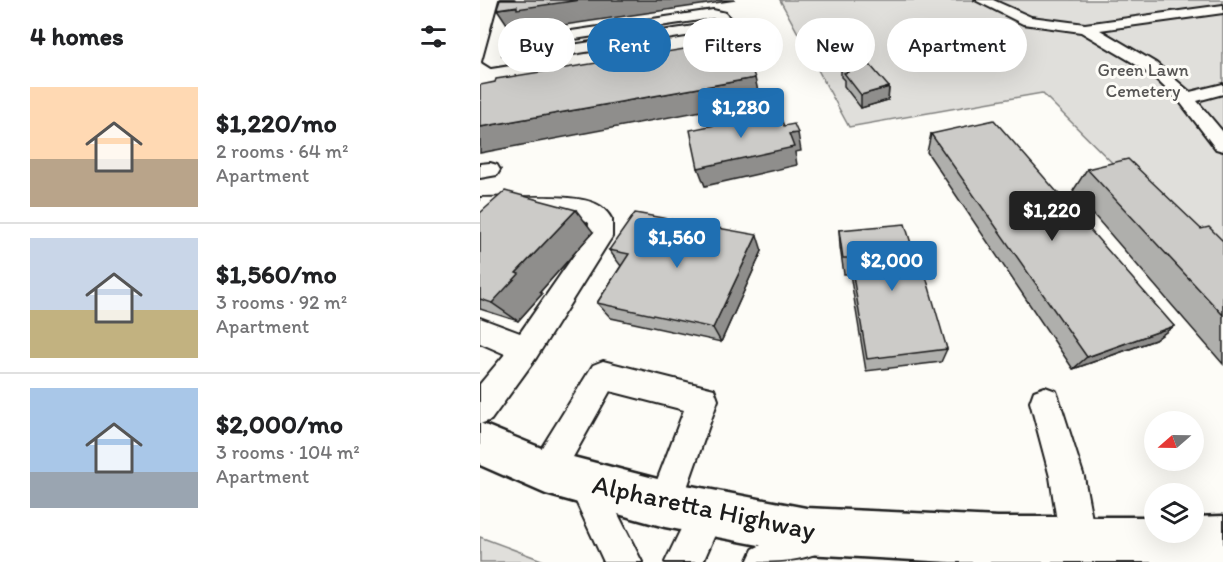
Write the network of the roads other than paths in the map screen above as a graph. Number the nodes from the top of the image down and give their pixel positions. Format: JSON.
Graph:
{"nodes":[{"id":1,"x":507,"y":0,"type":"edge"},
{"id":2,"x":982,"y":0,"type":"edge"},
{"id":3,"x":1223,"y":9,"type":"edge"},
{"id":4,"x":1085,"y":28,"type":"junction"},
{"id":5,"x":494,"y":47,"type":"junction"},
{"id":6,"x":1223,"y":89,"type":"edge"},
{"id":7,"x":1186,"y":98,"type":"junction"},
{"id":8,"x":1223,"y":145,"type":"edge"},
{"id":9,"x":480,"y":206,"type":"edge"},
{"id":10,"x":480,"y":330,"type":"edge"},
{"id":11,"x":526,"y":349,"type":"junction"},
{"id":12,"x":1045,"y":402,"type":"dead end"},
{"id":13,"x":480,"y":409,"type":"edge"},
{"id":14,"x":480,"y":444,"type":"edge"},
{"id":15,"x":565,"y":477,"type":"junction"},
{"id":16,"x":686,"y":508,"type":"junction"},
{"id":17,"x":825,"y":533,"type":"junction"},
{"id":18,"x":1078,"y":540,"type":"junction"},
{"id":19,"x":1223,"y":540,"type":"edge"},
{"id":20,"x":623,"y":562,"type":"edge"},
{"id":21,"x":684,"y":562,"type":"edge"},
{"id":22,"x":766,"y":562,"type":"edge"}],
"edges":[{"from":1,"to":5,"type":"lane"},
{"from":2,"to":4,"type":"lane"},
{"from":3,"to":4,"type":"lane"},
{"from":4,"to":7,"type":"lane"},
{"from":5,"to":5,"type":"lane"},
{"from":6,"to":7,"type":"lane"},
{"from":7,"to":8,"type":"lane"},
{"from":9,"to":11,"type":"lane"},
{"from":10,"to":11,"type":"lane"},
{"from":11,"to":13,"type":"lane"},
{"from":12,"to":18,"type":"lane"},
{"from":14,"to":15,"type":"highway","name":"Alpharetta Highway"},
{"from":15,"to":16,"type":"highway","name":"Alpharetta Highway"},
{"from":15,"to":16,"type":"lane"},
{"from":15,"to":20,"type":"lane"},
{"from":16,"to":17,"type":"highway","name":"Alpharetta Highway"},
{"from":16,"to":21,"type":"lane"},
{"from":17,"to":18,"type":"highway","name":"Alpharetta Highway"},
{"from":17,"to":22,"type":"lane"},
{"from":18,"to":19,"type":"highway","name":"Alpharetta Highway"}]}
